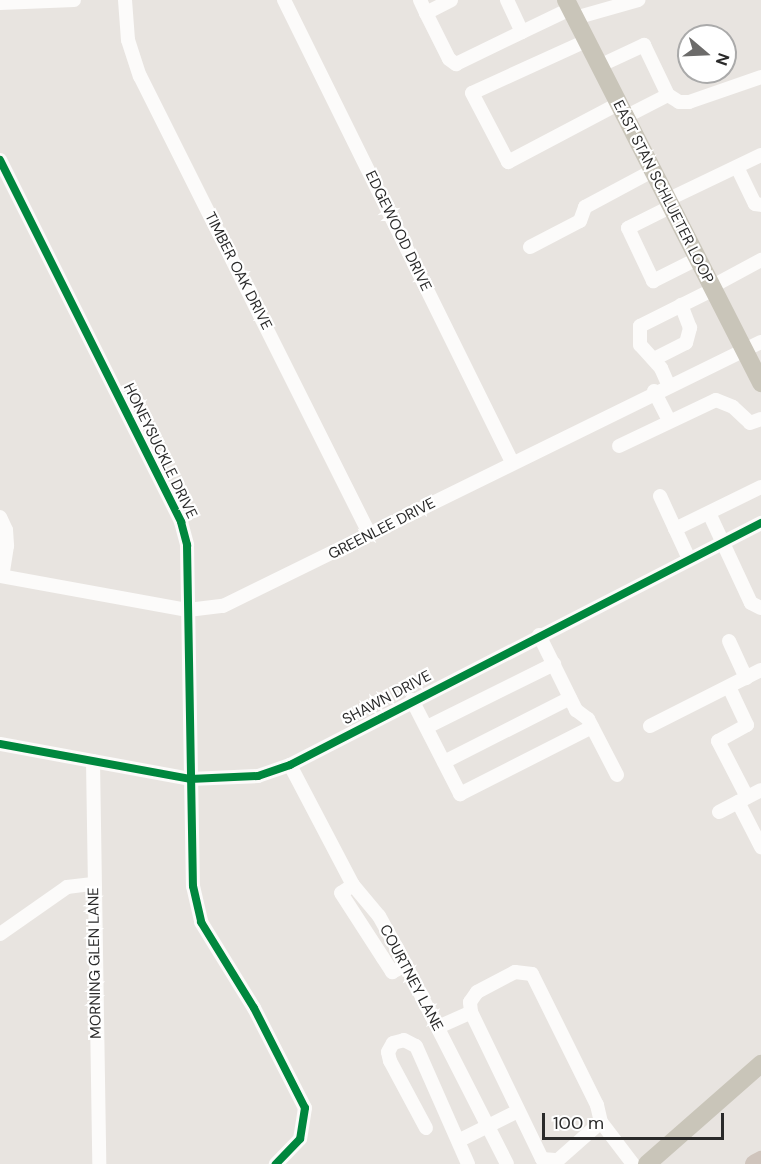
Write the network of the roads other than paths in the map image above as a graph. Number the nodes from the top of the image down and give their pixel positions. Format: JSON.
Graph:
{"nodes":[{"id":1,"x":74,"y":0,"type":"edge"},
{"id":2,"x":125,"y":0,"type":"edge"},
{"id":3,"x":284,"y":0,"type":"edge"},
{"id":4,"x":451,"y":0,"type":"edge"},
{"id":5,"x":507,"y":0,"type":"edge"},
{"id":6,"x":638,"y":0,"type":"edge"},
{"id":7,"x":0,"y":3,"type":"edge"},
{"id":8,"x":620,"y":3,"type":"edge"},
{"id":9,"x":423,"y":7,"type":"edge"},
{"id":10,"x":570,"y":9,"type":"edge"},
{"id":11,"x":522,"y":32,"type":"junction"},
{"id":12,"x":586,"y":41,"type":"junction"},
{"id":13,"x":599,"y":66,"type":"junction"},
{"id":14,"x":761,"y":77,"type":"edge"},
{"id":15,"x":668,"y":95,"type":"junction"},
{"id":16,"x":621,"y":110,"type":"junction"},
{"id":17,"x":761,"y":155,"type":"edge"},
{"id":18,"x":0,"y":160,"type":"edge"},
{"id":19,"x":737,"y":166,"type":"junction"},
{"id":20,"x":652,"y":171,"type":"junction"},
{"id":21,"x":668,"y":203,"type":"junction"},
{"id":22,"x":761,"y":205,"type":"edge"},
{"id":23,"x":530,"y":247,"type":"dead end"},
{"id":24,"x":697,"y":259,"type":"junction"},
{"id":25,"x":761,"y":260,"type":"edge"},
{"id":26,"x":712,"y":288,"type":"junction"},
{"id":27,"x":681,"y":305,"type":"junction"},
{"id":28,"x":761,"y":342,"type":"edge"},
{"id":29,"x":741,"y":348,"type":"junction"},
{"id":30,"x":654,"y":359,"type":"junction"},
{"id":31,"x":761,"y":383,"type":"edge"},
{"id":32,"x":668,"y":384,"type":"junction"},
{"id":33,"x":654,"y":391,"type":"junction"},
{"id":34,"x":761,"y":419,"type":"edge"},
{"id":35,"x":669,"y":421,"type":"junction"},
{"id":36,"x":619,"y":446,"type":"dead end"},
{"id":37,"x":512,"y":462,"type":"junction"},
{"id":38,"x":761,"y":487,"type":"edge"},
{"id":39,"x":660,"y":496,"type":"dead end"},
{"id":40,"x":709,"y":513,"type":"junction"},
{"id":41,"x":0,"y":517,"type":"edge"},
{"id":42,"x":761,"y":523,"type":"edge"},
{"id":43,"x":675,"y":529,"type":"junction"},
{"id":44,"x":370,"y":535,"type":"junction"},
{"id":45,"x":723,"y":542,"type":"junction"},
{"id":46,"x":689,"y":559,"type":"junction"},
{"id":47,"x":1,"y":576,"type":"edge"},
{"id":48,"x":761,"y":608,"type":"edge"},
{"id":49,"x":188,"y":610,"type":"junction"},
{"id":50,"x":539,"y":635,"type":"junction"},
{"id":51,"x":729,"y":641,"type":"dead end"},
{"id":52,"x":554,"y":664,"type":"junction"},
{"id":53,"x":761,"y":670,"type":"edge"},
{"id":54,"x":747,"y":678,"type":"junction"},
{"id":55,"x":729,"y":687,"type":"junction"},
{"id":56,"x":570,"y":698,"type":"junction"},
{"id":57,"x":412,"y":700,"type":"junction"},
{"id":58,"x":650,"y":726,"type":"dead end"},
{"id":59,"x":592,"y":727,"type":"junction"},
{"id":60,"x":427,"y":728,"type":"junction"},
{"id":61,"x":0,"y":744,"type":"edge"},
{"id":62,"x":93,"y":761,"type":"junction"},
{"id":63,"x":444,"y":762,"type":"junction"},
{"id":64,"x":290,"y":765,"type":"junction"},
{"id":65,"x":617,"y":775,"type":"dead end"},
{"id":66,"x":190,"y":779,"type":"junction"},
{"id":67,"x":761,"y":790,"type":"edge"},
{"id":68,"x":743,"y":799,"type":"junction"},
{"id":69,"x":719,"y":812,"type":"dead end"},
{"id":70,"x":758,"y":833,"type":"edge"},
{"id":71,"x":93,"y":884,"type":"junction"},
{"id":72,"x":353,"y":885,"type":"junction"},
{"id":73,"x":0,"y":934,"type":"edge"},
{"id":74,"x":406,"y":965,"type":"junction"},
{"id":75,"x":471,"y":1012,"type":"junction"},
{"id":76,"x":438,"y":1027,"type":"junction"},
{"id":77,"x":761,"y":1064,"type":"edge"},
{"id":78,"x":518,"y":1111,"type":"junction"},
{"id":79,"x":602,"y":1123,"type":"junction"},
{"id":80,"x":488,"y":1126,"type":"junction"},
{"id":81,"x":426,"y":1128,"type":"dead end"},
{"id":82,"x":460,"y":1140,"type":"junction"},
{"id":83,"x":99,"y":1164,"type":"edge"},
{"id":84,"x":276,"y":1164,"type":"edge"},
{"id":85,"x":468,"y":1164,"type":"edge"},
{"id":86,"x":507,"y":1164,"type":"edge"},
{"id":87,"x":633,"y":1164,"type":"edge"},
{"id":88,"x":647,"y":1164,"type":"edge"}],
"edges":[{"from":1,"to":7,"type":"street"},
{"from":2,"to":44,"type":"street","name":"TIMBER OAK DRIVE"},
{"from":3,"to":37,"type":"street","name":"EDGEWOOD DRIVE"},
{"from":4,"to":9,"type":"street"},
{"from":5,"to":11,"type":"street"},
{"from":6,"to":8,"type":"street"},
{"from":8,"to":10,"type":"street"},
{"from":9,"to":11,"type":"street"},
{"from":10,"to":11,"type":"street"},
{"from":10,"to":12,"type":"main road","name":"EAST STAN SCHLUETER LOOP"},
{"from":12,"to":13,"type":"main road","name":"EAST STAN SCHLUETER LOOP"},
{"from":12,"to":16,"type":"street"},
{"from":13,"to":15,"type":"street"},
{"from":13,"to":16,"type":"main road","name":"EAST STAN SCHLUETER LOOP"},
{"from":14,"to":15,"type":"street"},
{"from":15,"to":16,"type":"street"},
{"from":16,"to":20,"type":"main road","name":"EAST STAN SCHLUETER LOOP"},
{"from":17,"to":19,"type":"street"},
{"from":18,"to":49,"type":"street","name":"HONEYSUCKLE DRIVE"},
{"from":19,"to":21,"type":"street"},
{"from":19,"to":22,"type":"street"},
{"from":20,"to":21,"type":"main road","name":"EAST STAN SCHLUETER LOOP"},
{"from":20,"to":23,"type":"street"},
{"from":21,"to":24,"type":"main road","name":"EAST STAN SCHLUETER LOOP"},
{"from":21,"to":24,"type":"street"},
{"from":24,"to":26,"type":"main road","name":"EAST STAN SCHLUETER LOOP"},
{"from":25,"to":26,"type":"street"},
{"from":26,"to":27,"type":"street"},
{"from":26,"to":29,"type":"main road","name":"EAST STAN SCHLUETER LOOP"},
{"from":27,"to":30,"type":"street"},
{"from":27,"to":30,"type":"street"},
{"from":28,"to":29,"type":"street","name":"GREENLEE DRIVE"},
{"from":29,"to":31,"type":"main road","name":"EAST STAN SCHLUETER LOOP"},
{"from":29,"to":32,"type":"street","name":"GREENLEE DRIVE"},
{"from":30,"to":32,"type":"street"},
{"from":32,"to":33,"type":"street","name":"GREENLEE DRIVE"},
{"from":33,"to":35,"type":"street"},
{"from":33,"to":37,"type":"street","name":"GREENLEE DRIVE"},
{"from":34,"to":35,"type":"street"},
{"from":35,"to":36,"type":"street"},
{"from":37,"to":44,"type":"street","name":"GREENLEE DRIVE"},
{"from":38,"to":40,"type":"street"},
{"from":39,"to":43,"type":"street"},
{"from":40,"to":43,"type":"street"},
{"from":40,"to":45,"type":"street"},
{"from":41,"to":47,"type":"street"},
{"from":42,"to":45,"type":"street","name":"SHAWN DRIVE"},
{"from":43,"to":46,"type":"street"},
{"from":44,"to":49,"type":"street","name":"GREENLEE DRIVE"},
{"from":45,"to":46,"type":"street","name":"SHAWN DRIVE"},
{"from":45,"to":48,"type":"street"},
{"from":46,"to":50,"type":"street","name":"SHAWN DRIVE"},
{"from":47,"to":49,"type":"street","name":"GREENLEE DRIVE"},
{"from":49,"to":66,"type":"street","name":"HONEYSUCKLE DRIVE"},
{"from":50,"to":52,"type":"street"},
{"from":50,"to":57,"type":"street","name":"SHAWN DRIVE"},
{"from":51,"to":54,"type":"street"},
{"from":52,"to":56,"type":"street"},
{"from":52,"to":60,"type":"street"},
{"from":53,"to":54,"type":"street"},
{"from":54,"to":55,"type":"street"},
{"from":55,"to":58,"type":"street"},
{"from":55,"to":68,"type":"street"},
{"from":56,"to":59,"type":"street"},
{"from":56,"to":63,"type":"street"},
{"from":57,"to":60,"type":"street"},
{"from":57,"to":64,"type":"street","name":"SHAWN DRIVE"},
{"from":59,"to":63,"type":"street"},
{"from":59,"to":65,"type":"street"},
{"from":60,"to":63,"type":"street"},
{"from":61,"to":62,"type":"street","name":"SHAWN DRIVE"},
{"from":62,"to":66,"type":"street","name":"SHAWN DRIVE"},
{"from":62,"to":71,"type":"street","name":"MORNING GLEN LANE"},
{"from":64,"to":66,"type":"street","name":"SHAWN DRIVE"},
{"from":64,"to":72,"type":"street","name":"COURTNEY LANE"},
{"from":66,"to":84,"type":"street","name":"HONEYSUCKLE DRIVE"},
{"from":67,"to":68,"type":"street"},
{"from":68,"to":69,"type":"street"},
{"from":68,"to":70,"type":"street"},
{"from":71,"to":73,"type":"street"},
{"from":71,"to":83,"type":"street","name":"MORNING GLEN LANE"},
{"from":72,"to":74,"type":"street","name":"COURTNEY LANE"},
{"from":72,"to":74,"type":"street"},
{"from":74,"to":76,"type":"street","name":"COURTNEY LANE"},
{"from":75,"to":76,"type":"street"},
{"from":75,"to":78,"type":"street"},
{"from":75,"to":79,"type":"street"},
{"from":76,"to":80,"type":"street","name":"COURTNEY LANE"},
{"from":77,"to":88,"type":"main road"},
{"from":78,"to":79,"type":"street"},
{"from":78,"to":80,"type":"street"},
{"from":79,"to":87,"type":"street"},
{"from":80,"to":82,"type":"street"},
{"from":80,"to":86,"type":"street","name":"COURTNEY LANE"},
{"from":81,"to":82,"type":"street"},
{"from":82,"to":85,"type":"street"}]}
